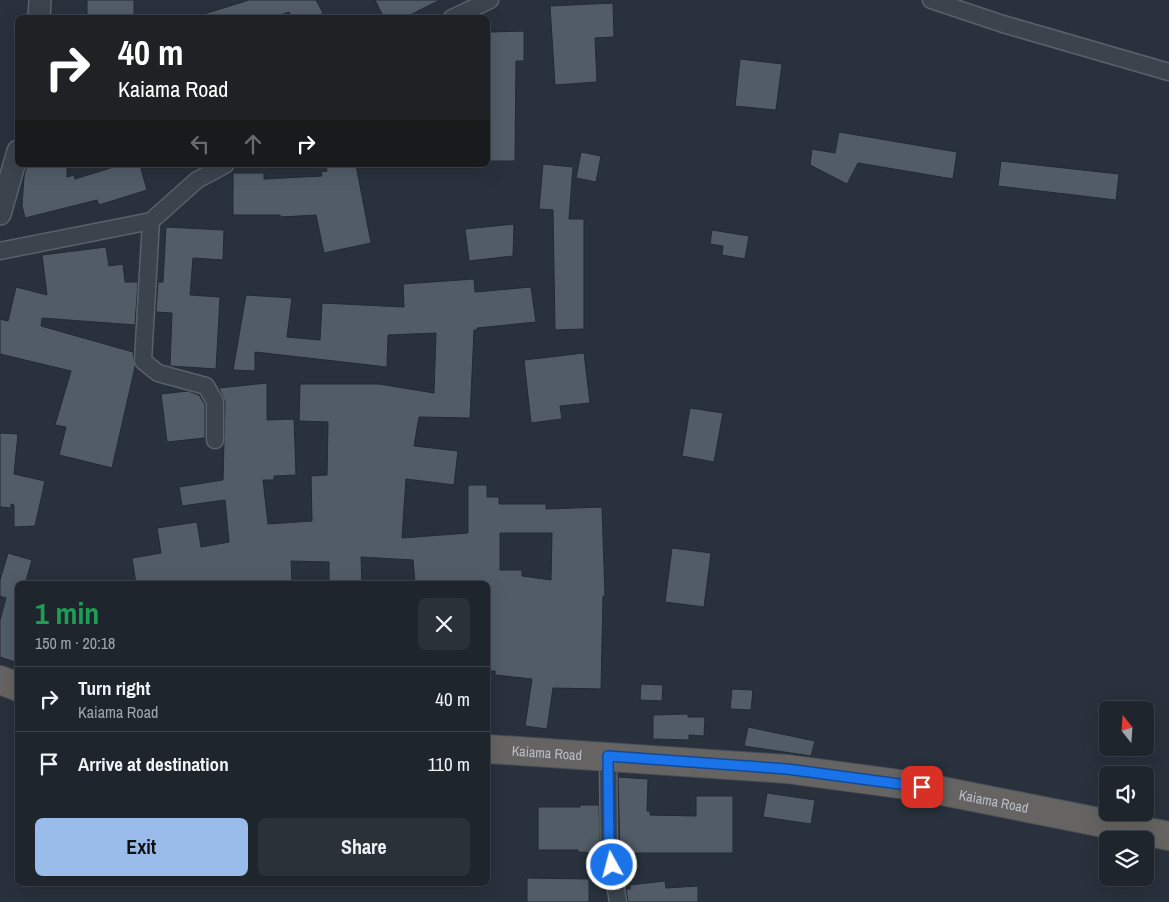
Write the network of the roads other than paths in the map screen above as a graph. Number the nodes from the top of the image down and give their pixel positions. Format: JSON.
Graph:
{"nodes":[{"id":1,"x":40,"y":0,"type":"edge"},
{"id":2,"x":490,"y":0,"type":"edge"},
{"id":3,"x":931,"y":0,"type":"edge"},
{"id":4,"x":39,"y":15,"type":"edge"},
{"id":5,"x":458,"y":15,"type":"edge"},
{"id":6,"x":1169,"y":72,"type":"edge"},
{"id":7,"x":15,"y":159,"type":"edge"},
{"id":8,"x":221,"y":167,"type":"edge"},
{"id":9,"x":3,"y":191,"type":"edge"},
{"id":10,"x":0,"y":214,"type":"edge"},
{"id":11,"x":151,"y":220,"type":"junction"},
{"id":12,"x":0,"y":251,"type":"edge"},
{"id":13,"x":215,"y":440,"type":"dead end"},
{"id":14,"x":0,"y":680,"type":"edge"},
{"id":15,"x":15,"y":686,"type":"edge"},
{"id":16,"x":490,"y":749,"type":"edge"},
{"id":17,"x":608,"y":756,"type":"junction"},
{"id":18,"x":1169,"y":836,"type":"edge"},
{"id":19,"x":618,"y":902,"type":"edge"}],
"edges":[{"from":1,"to":4,"type":"street"},
{"from":2,"to":5,"type":"street"},
{"from":3,"to":6,"type":"street"},
{"from":7,"to":9,"type":"street"},
{"from":8,"to":11,"type":"street"},
{"from":9,"to":10,"type":"street"},
{"from":11,"to":12,"type":"street"},
{"from":11,"to":13,"type":"street"},
{"from":14,"to":15,"type":"highway"},
{"from":16,"to":17,"type":"highway","name":"Kaiama Road"},
{"from":17,"to":18,"type":"highway","name":"Kaiama Road"},
{"from":17,"to":19,"type":"street"}]}
